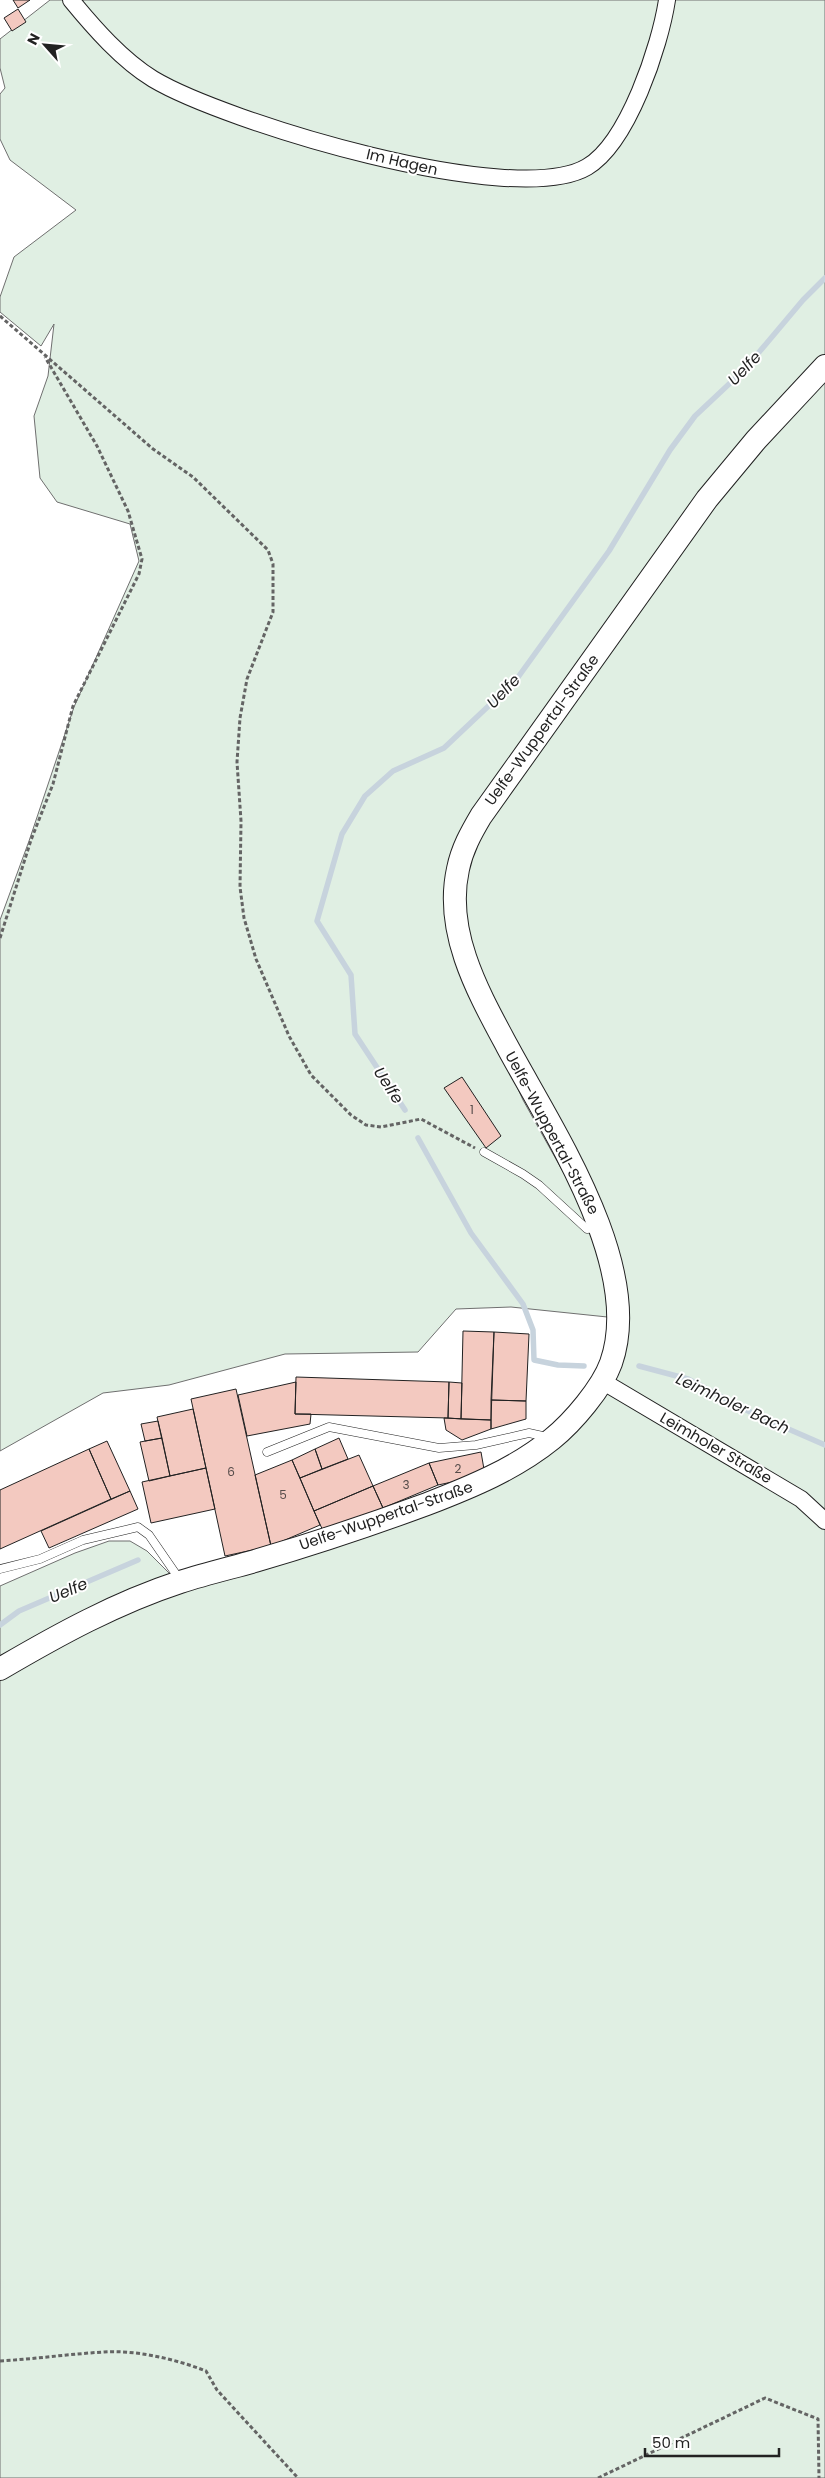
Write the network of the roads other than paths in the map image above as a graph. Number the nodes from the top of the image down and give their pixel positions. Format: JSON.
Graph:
{"nodes":[{"id":1,"x":71,"y":0,"type":"edge"},
{"id":2,"x":667,"y":0,"type":"edge"},
{"id":3,"x":825,"y":366,"type":"edge"},
{"id":4,"x":484,"y":1152,"type":"road end"},
{"id":5,"x":601,"y":1228,"type":"junction"},
{"id":6,"x":602,"y":1381,"type":"junction"},
{"id":7,"x":554,"y":1438,"type":"junction"},
{"id":8,"x":267,"y":1452,"type":"dead end"},
{"id":9,"x":825,"y":1521,"type":"edge"},
{"id":10,"x":0,"y":1569,"type":"edge"},
{"id":11,"x":181,"y":1581,"type":"junction"},
{"id":12,"x":0,"y":1668,"type":"edge"}],
"edges":[{"from":1,"to":2,"type":"street","name":"Im Hagen"},
{"from":3,"to":5,"type":"main road","name":"Uelfe-Wuppertal-Straße"},
{"from":4,"to":5,"type":"lane"},
{"from":5,"to":6,"type":"main road","name":"Uelfe-Wuppertal-Straße"},
{"from":6,"to":7,"type":"main road","name":"Uelfe-Wuppertal-Straße"},
{"from":6,"to":9,"type":"street","name":"Leimholer Straße"},
{"from":7,"to":8,"type":"lane"},
{"from":7,"to":11,"type":"main road","name":"Uelfe-Wuppertal-Straße"},
{"from":10,"to":11,"type":"lane"},
{"from":11,"to":12,"type":"main road","name":"Uelfe-Wuppertal-Straße"}]}
